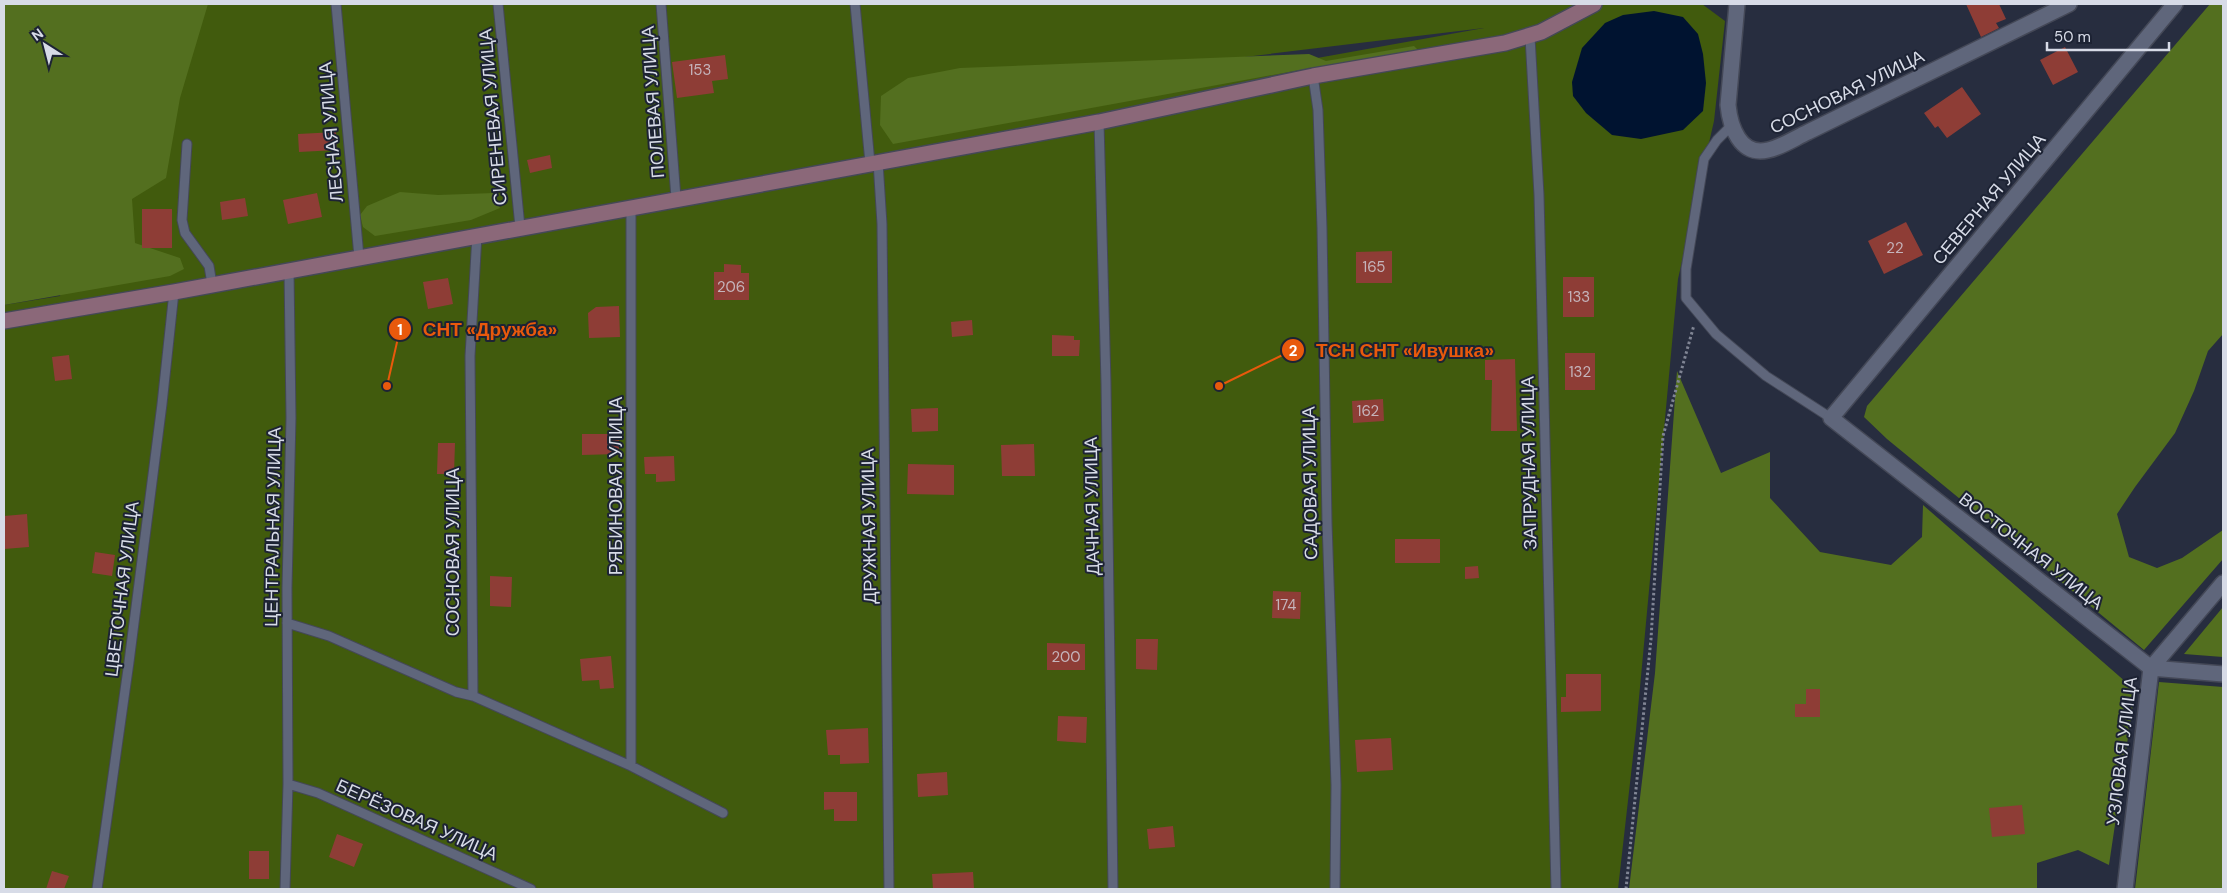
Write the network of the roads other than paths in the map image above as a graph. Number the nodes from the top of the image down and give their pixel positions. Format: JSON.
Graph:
{"nodes":[{"id":1,"x":336,"y":4,"type":"edge"},
{"id":2,"x":498,"y":4,"type":"edge"},
{"id":3,"x":662,"y":4,"type":"edge"},
{"id":4,"x":855,"y":4,"type":"edge"},
{"id":5,"x":1594,"y":4,"type":"edge"},
{"id":6,"x":1737,"y":4,"type":"edge"},
{"id":7,"x":2069,"y":4,"type":"edge"},
{"id":8,"x":2175,"y":4,"type":"edge"},
{"id":9,"x":1530,"y":36,"type":"junction"},
{"id":10,"x":1314,"y":76,"type":"junction"},
{"id":11,"x":1099,"y":122,"type":"junction"},
{"id":12,"x":1731,"y":126,"type":"junction"},
{"id":13,"x":187,"y":144,"type":"dead end"},
{"id":14,"x":874,"y":163,"type":"junction"},
{"id":15,"x":676,"y":198,"type":"junction"},
{"id":16,"x":631,"y":207,"type":"junction"},
{"id":17,"x":520,"y":227,"type":"junction"},
{"id":18,"x":477,"y":235,"type":"junction"},
{"id":19,"x":359,"y":257,"type":"junction"},
{"id":20,"x":289,"y":270,"type":"junction"},
{"id":21,"x":212,"y":284,"type":"junction"},
{"id":22,"x":174,"y":292,"type":"junction"},
{"id":23,"x":4,"y":321,"type":"edge"},
{"id":24,"x":1831,"y":418,"type":"junction"},
{"id":25,"x":2223,"y":584,"type":"edge"},
{"id":26,"x":288,"y":623,"type":"junction"},
{"id":27,"x":2151,"y":668,"type":"junction"},
{"id":28,"x":2223,"y":674,"type":"edge"},
{"id":29,"x":473,"y":696,"type":"junction"},
{"id":30,"x":631,"y":766,"type":"junction"},
{"id":31,"x":288,"y":784,"type":"junction"},
{"id":32,"x":723,"y":813,"type":"dead end"},
{"id":33,"x":97,"y":889,"type":"edge"},
{"id":34,"x":285,"y":889,"type":"edge"},
{"id":35,"x":531,"y":889,"type":"edge"},
{"id":36,"x":889,"y":889,"type":"edge"},
{"id":37,"x":1113,"y":889,"type":"edge"},
{"id":38,"x":1335,"y":889,"type":"edge"},
{"id":39,"x":1556,"y":889,"type":"edge"},
{"id":40,"x":2125,"y":889,"type":"edge"}],
"edges":[{"from":1,"to":19,"type":"lane","name":"ЛЕСНАЯ УЛИЦА"},
{"from":2,"to":17,"type":"lane","name":"СИРЕНЕВАЯ УЛИЦА"},
{"from":3,"to":15,"type":"lane","name":"ПОЛЕВАЯ УЛИЦА"},
{"from":4,"to":14,"type":"lane","name":"ДРУЖНАЯ УЛИЦА"},
{"from":5,"to":9,"type":"street"},
{"from":6,"to":12,"type":"street"},
{"from":7,"to":12,"type":"street","name":"СОСНОВАЯ УЛИЦА"},
{"from":8,"to":24,"type":"street","name":"СЕВЕРНАЯ УЛИЦА"},
{"from":9,"to":10,"type":"street"},
{"from":9,"to":39,"type":"lane","name":"ЗАПРУДНАЯ УЛИЦА"},
{"from":10,"to":11,"type":"street"},
{"from":10,"to":38,"type":"lane","name":"САДОВАЯ УЛИЦА"},
{"from":11,"to":14,"type":"street"},
{"from":11,"to":37,"type":"lane","name":"ДАЧНАЯ УЛИЦА"},
{"from":12,"to":24,"type":"lane"},
{"from":13,"to":21,"type":"lane"},
{"from":14,"to":15,"type":"street"},
{"from":14,"to":36,"type":"lane","name":"ДРУЖНАЯ УЛИЦА"},
{"from":15,"to":16,"type":"street"},
{"from":16,"to":17,"type":"street"},
{"from":16,"to":30,"type":"lane","name":"РЯБИНОВАЯ УЛИЦА"},
{"from":17,"to":18,"type":"street"},
{"from":18,"to":19,"type":"street"},
{"from":18,"to":29,"type":"lane","name":"СОСНОВАЯ УЛИЦА"},
{"from":19,"to":20,"type":"street"},
{"from":20,"to":21,"type":"street"},
{"from":20,"to":26,"type":"lane","name":"ЦЕНТРАЛЬНАЯ УЛИЦА"},
{"from":21,"to":22,"type":"street"},
{"from":22,"to":23,"type":"street"},
{"from":22,"to":33,"type":"lane","name":"ЦВЕТОЧНАЯ УЛИЦА"},
{"from":24,"to":27,"type":"street","name":"ВОСТОЧНАЯ УЛИЦА"},
{"from":25,"to":27,"type":"street","name":"УЗЛОВАЯ УЛИЦА"},
{"from":26,"to":29,"type":"lane"},
{"from":26,"to":31,"type":"lane","name":"ЦЕНТРАЛЬНАЯ УЛИЦА"},
{"from":27,"to":28,"type":"street"},
{"from":27,"to":40,"type":"street","name":"УЗЛОВАЯ УЛИЦА"},
{"from":29,"to":30,"type":"lane"},
{"from":30,"to":32,"type":"lane"},
{"from":31,"to":34,"type":"lane","name":"ЦЕНТРАЛЬНАЯ УЛИЦА"},
{"from":31,"to":35,"type":"lane","name":"БЕРЁЗОВАЯ УЛИЦА"}]}
